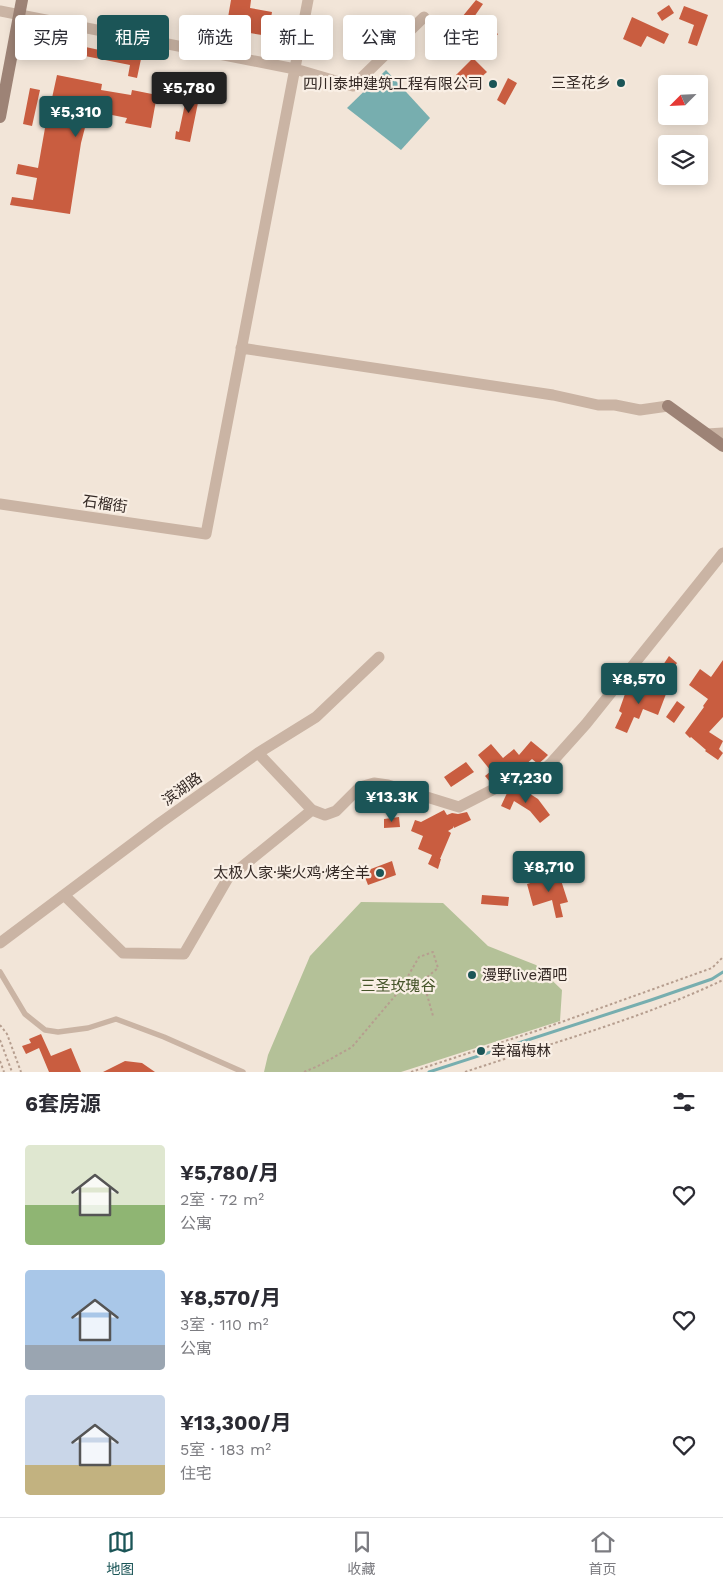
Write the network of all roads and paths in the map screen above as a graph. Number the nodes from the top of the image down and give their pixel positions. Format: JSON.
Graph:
{"nodes":[{"id":1,"x":22,"y":0,"type":"edge"},
{"id":2,"x":308,"y":0,"type":"edge"},
{"id":3,"x":0,"y":11,"type":"edge"},
{"id":4,"x":19,"y":15,"type":"joint"},
{"id":5,"x":424,"y":17,"type":"dead end"},
{"id":6,"x":87,"y":28,"type":"edge"},
{"id":7,"x":15,"y":36,"type":"edge"},
{"id":8,"x":295,"y":69,"type":"junction"},
{"id":9,"x":0,"y":117,"type":"edge"},
{"id":10,"x":241,"y":348,"type":"junction"},
{"id":11,"x":668,"y":406,"type":"joint"},
{"id":12,"x":723,"y":433,"type":"edge"},
{"id":13,"x":708,"y":434,"type":"junction"},
{"id":14,"x":723,"y":446,"type":"edge"},
{"id":15,"x":0,"y":504,"type":"edge"},
{"id":16,"x":723,"y":553,"type":"edge"},
{"id":17,"x":379,"y":657,"type":"dead end"},
{"id":18,"x":258,"y":753,"type":"junction"},
{"id":19,"x":312,"y":810,"type":"junction"},
{"id":20,"x":64,"y":895,"type":"junction"},
{"id":21,"x":0,"y":943,"type":"edge"},
{"id":22,"x":723,"y":957,"type":"edge"},
{"id":23,"x":0,"y":972,"type":"edge"},
{"id":24,"x":723,"y":980,"type":"edge"},
{"id":25,"x":433,"y":1016,"type":"dead end"},
{"id":26,"x":0,"y":1024,"type":"edge"},
{"id":27,"x":0,"y":1041,"type":"edge"},
{"id":28,"x":0,"y":1061,"type":"edge"},
{"id":29,"x":4,"y":1072,"type":"edge"},
{"id":30,"x":12,"y":1072,"type":"edge"},
{"id":31,"x":21,"y":1072,"type":"edge"},
{"id":32,"x":243,"y":1072,"type":"edge"},
{"id":33,"x":304,"y":1072,"type":"edge"},
{"id":34,"x":411,"y":1072,"type":"edge"},
{"id":35,"x":465,"y":1072,"type":"edge"}],
"edges":[{"from":1,"to":4,"type":"street"},
{"from":2,"to":8,"type":"street"},
{"from":3,"to":4,"type":"street"},
{"from":5,"to":8,"type":"street"},
{"from":6,"to":8,"type":"street"},
{"from":7,"to":9,"type":"street"},
{"from":8,"to":10,"type":"street"},
{"from":10,"to":11,"type":"street"},
{"from":10,"to":15,"type":"street","name":"石榴街"},
{"from":11,"to":13,"type":"street"},
{"from":12,"to":13,"type":"street"},
{"from":13,"to":14,"type":"street"},
{"from":16,"to":19,"type":"street"},
{"from":17,"to":18,"type":"street","name":"滨湖路"},
{"from":18,"to":19,"type":"street"},
{"from":18,"to":20,"type":"street","name":"滨湖路"},
{"from":19,"to":20,"type":"street"},
{"from":20,"to":21,"type":"street","name":"滨湖路"},
{"from":22,"to":34,"type":"path"},
{"from":23,"to":32,"type":"lane"},
{"from":24,"to":35,"type":"path"},
{"from":25,"to":33,"type":"path"},
{"from":26,"to":31,"type":"path"},
{"from":27,"to":30,"type":"path"},
{"from":28,"to":29,"type":"path"}]}
